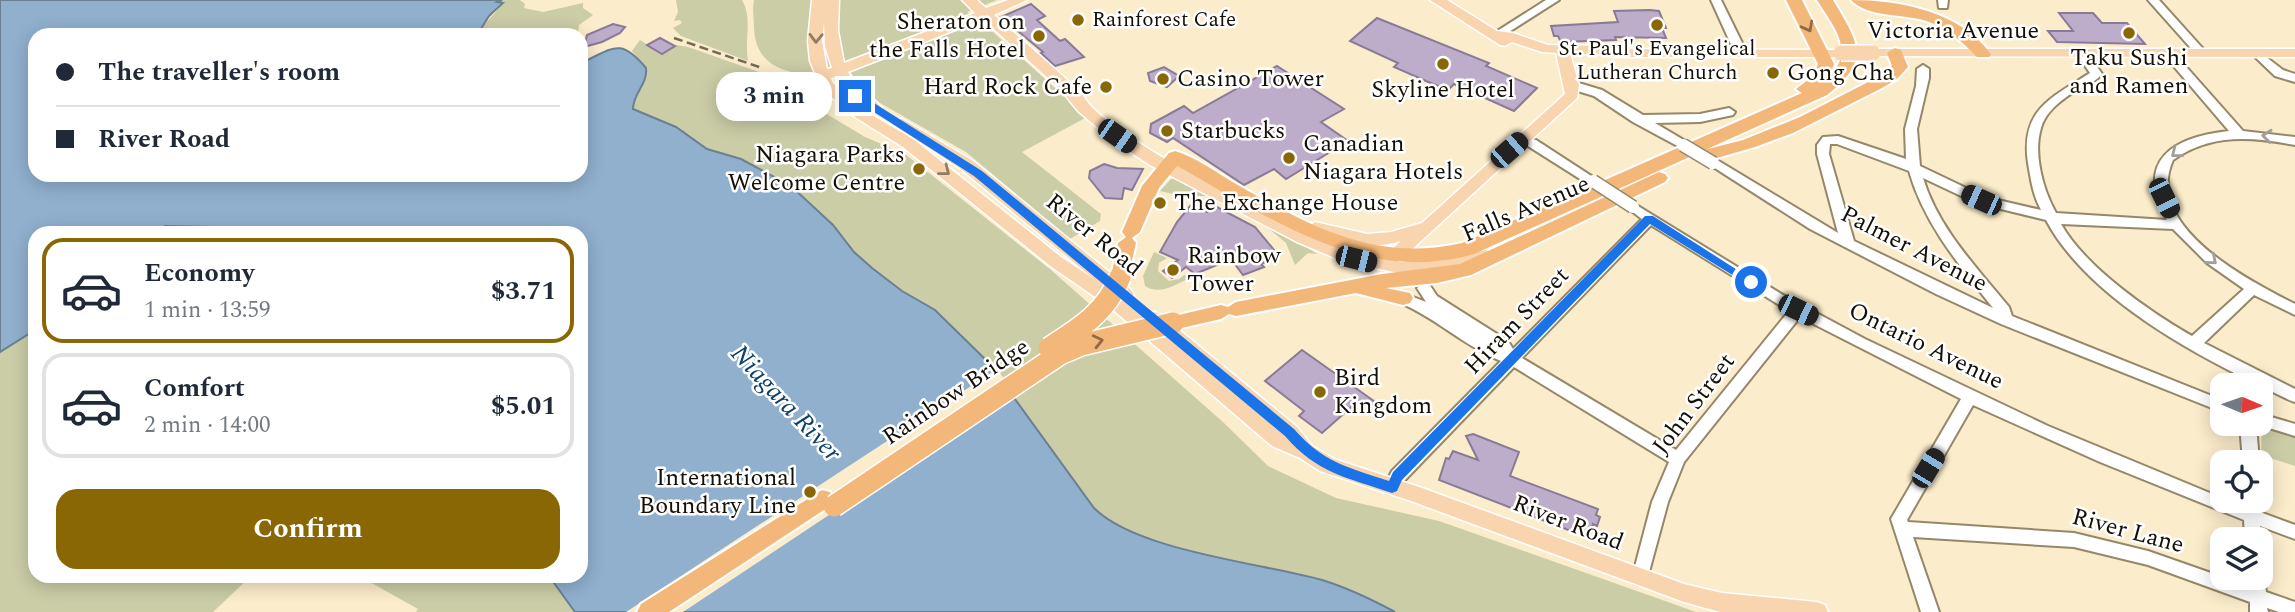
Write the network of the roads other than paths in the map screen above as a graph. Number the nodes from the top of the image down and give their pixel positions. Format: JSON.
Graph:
{"nodes":[{"id":1,"x":819,"y":0,"type":"edge"},
{"id":2,"x":832,"y":0,"type":"edge"},
{"id":3,"x":969,"y":0,"type":"edge"},
{"id":4,"x":1020,"y":0,"type":"edge"},
{"id":5,"x":1437,"y":0,"type":"edge"},
{"id":6,"x":1554,"y":0,"type":"edge"},
{"id":7,"x":1716,"y":0,"type":"edge"},
{"id":8,"x":1794,"y":0,"type":"edge"},
{"id":9,"x":1825,"y":0,"type":"edge"},
{"id":10,"x":1835,"y":0,"type":"edge"},
{"id":11,"x":1859,"y":0,"type":"edge"},
{"id":12,"x":2153,"y":0,"type":"edge"},
{"id":13,"x":985,"y":14,"type":"junction"},
{"id":14,"x":1497,"y":35,"type":"junction"},
{"id":15,"x":2201,"y":52,"type":"junction"},
{"id":16,"x":1563,"y":53,"type":"junction"},
{"id":17,"x":1741,"y":53,"type":"junction"},
{"id":18,"x":1822,"y":53,"type":"junction"},
{"id":19,"x":1895,"y":53,"type":"junction"},
{"id":20,"x":2257,"y":53,"type":"junction"},
{"id":21,"x":2295,"y":53,"type":"edge"},
{"id":22,"x":1983,"y":54,"type":"junction"},
{"id":23,"x":2083,"y":54,"type":"junction"},
{"id":24,"x":2169,"y":54,"type":"junction"},
{"id":25,"x":1923,"y":69,"type":"dead end"},
{"id":26,"x":831,"y":73,"type":"junction"},
{"id":27,"x":2295,"y":78,"type":"edge"},
{"id":28,"x":1572,"y":85,"type":"junction"},
{"id":29,"x":1729,"y":112,"type":"dead end"},
{"id":30,"x":1637,"y":119,"type":"junction"},
{"id":31,"x":2239,"y":134,"type":"junction"},
{"id":32,"x":1521,"y":140,"type":"junction"},
{"id":33,"x":2295,"y":141,"type":"edge"},
{"id":34,"x":1702,"y":152,"type":"junction"},
{"id":35,"x":1170,"y":161,"type":"junction"},
{"id":36,"x":1913,"y":166,"type":"junction"},
{"id":37,"x":2050,"y":215,"type":"junction"},
{"id":38,"x":1649,"y":219,"type":"junction"},
{"id":39,"x":1294,"y":222,"type":"junction"},
{"id":40,"x":1429,"y":224,"type":"junction"},
{"id":41,"x":2177,"y":225,"type":"junction"},
{"id":42,"x":1848,"y":244,"type":"junction"},
{"id":43,"x":1511,"y":247,"type":"junction"},
{"id":44,"x":1388,"y":261,"type":"junction"},
{"id":45,"x":1431,"y":282,"type":"junction"},
{"id":46,"x":2252,"y":289,"type":"junction"},
{"id":47,"x":1332,"y":290,"type":"junction"},
{"id":48,"x":1403,"y":298,"type":"joint"},
{"id":49,"x":1798,"y":310,"type":"junction"},
{"id":50,"x":2295,"y":310,"type":"edge"},
{"id":51,"x":2006,"y":320,"type":"junction"},
{"id":52,"x":2192,"y":345,"type":"junction"},
{"id":53,"x":1512,"y":359,"type":"junction"},
{"id":54,"x":2237,"y":373,"type":"edge"},
{"id":55,"x":2273,"y":389,"type":"edge"},
{"id":56,"x":1970,"y":396,"type":"junction"},
{"id":57,"x":2295,"y":396,"type":"edge"},
{"id":58,"x":2210,"y":401,"type":"edge"},
{"id":59,"x":2273,"y":424,"type":"edge"},
{"id":60,"x":2295,"y":430,"type":"edge"},
{"id":61,"x":1678,"y":459,"type":"junction"},
{"id":62,"x":1392,"y":487,"type":"junction"},
{"id":63,"x":2210,"y":494,"type":"edge"},
{"id":64,"x":2261,"y":513,"type":"edge"},
{"id":65,"x":1901,"y":530,"type":"junction"},
{"id":66,"x":2295,"y":531,"type":"edge"},
{"id":67,"x":1640,"y":578,"type":"junction"},
{"id":68,"x":2258,"y":604,"type":"edge"},
{"id":69,"x":2295,"y":610,"type":"edge"},
{"id":70,"x":649,"y":612,"type":"edge"},
{"id":71,"x":672,"y":612,"type":"edge"},
{"id":72,"x":1817,"y":612,"type":"edge"},
{"id":73,"x":1930,"y":612,"type":"edge"}],
"edges":[{"from":1,"to":26,"type":"main road","one_way":true},
{"from":2,"to":26,"type":"main road"},
{"from":3,"to":13,"type":"main road","name":"Falls Avenue"},
{"from":4,"to":13,"type":"main road"},
{"from":5,"to":14,"type":"main road","name":"Victoria Avenue"},
{"from":6,"to":14,"type":"street"},
{"from":7,"to":17,"type":"street"},
{"from":8,"to":18,"type":"highway","one_way":true},
{"from":9,"to":34,"type":"highway","name":"Falls Avenue"},
{"from":10,"to":34,"type":"highway","name":"Falls Avenue"},
{"from":11,"to":22,"type":"highway"},
{"from":12,"to":15,"type":"street"},
{"from":13,"to":26,"type":"main road"},
{"from":13,"to":35,"type":"main road","name":"Falls Avenue"},
{"from":14,"to":16,"type":"main road","name":"Victoria Avenue"},
{"from":15,"to":20,"type":"main road","name":"Victoria Avenue"},
{"from":15,"to":24,"type":"main road","name":"Victoria Avenue"},
{"from":16,"to":17,"type":"main road","name":"Victoria Avenue"},
{"from":16,"to":28,"type":"main road"},
{"from":17,"to":18,"type":"main road","name":"Victoria Avenue"},
{"from":18,"to":19,"type":"main road","name":"Victoria Avenue","bridge":true},
{"from":18,"to":34,"type":"highway"},
{"from":19,"to":22,"type":"main road","name":"Victoria Avenue"},
{"from":19,"to":34,"type":"highway"},
{"from":20,"to":21,"type":"main road","name":"Victoria Avenue"},
{"from":20,"to":27,"type":"street"},
{"from":22,"to":23,"type":"main road","name":"Victoria Avenue"},
{"from":23,"to":24,"type":"main road","name":"Victoria Avenue"},
{"from":23,"to":37,"type":"street"},
{"from":24,"to":31,"type":"street"},
{"from":25,"to":36,"type":"street"},
{"from":26,"to":62,"type":"main road","name":"River Road"},
{"from":28,"to":30,"type":"street","name":"Palmer Avenue"},
{"from":28,"to":32,"type":"main road"},
{"from":29,"to":30,"type":"street"},
{"from":30,"to":34,"type":"street","name":"Palmer Avenue"},
{"from":33,"to":31,"type":"street","one_way":true},
{"from":31,"to":41,"type":"street","one_way":true},
{"from":32,"to":38,"type":"street","name":"Ontario Avenue","bridge":true},
{"from":32,"to":40,"type":"main road"},
{"from":34,"to":42,"type":"street","name":"Palmer Avenue"},
{"from":34,"to":43,"type":"highway","name":"Falls Avenue"},
{"from":34,"to":44,"type":"highway","name":"Falls Avenue"},
{"from":35,"to":39,"type":"highway","name":"Falls Avenue"},
{"from":35,"to":44,"type":"main road","name":"Falls Avenue"},
{"from":35,"to":70,"type":"highway","name":"Rainbow Bridge","bridge":true},
{"from":36,"to":37,"type":"street"},
{"from":36,"to":42,"type":"street"},
{"from":36,"to":51,"type":"street"},
{"from":37,"to":41,"type":"street"},
{"from":37,"to":52,"type":"street"},
{"from":38,"to":49,"type":"street","name":"Ontario Avenue"},
{"from":38,"to":53,"type":"street","name":"Hiram Street"},
{"from":39,"to":40,"type":"main road"},
{"from":39,"to":44,"type":"highway","name":"Falls Avenue"},
{"from":40,"to":44,"type":"main road"},
{"from":41,"to":46,"type":"street","one_way":true},
{"from":42,"to":51,"type":"street","name":"Palmer Avenue"},
{"from":43,"to":44,"type":"main road","name":"Falls Avenue"},
{"from":43,"to":45,"type":"highway"},
{"from":45,"to":47,"type":"highway"},
{"from":45,"to":53,"type":"street"},
{"from":46,"to":50,"type":"street"},
{"from":46,"to":52,"type":"street"},
{"from":47,"to":48,"type":"highway"},
{"from":71,"to":47,"type":"highway","name":"Rainbow Bridge","one_way":true,"bridge":true},
{"from":48,"to":53,"type":"street"},
{"from":49,"to":56,"type":"street","name":"Ontario Avenue"},
{"from":49,"to":61,"type":"street","name":"John Street"},
{"from":51,"to":58,"type":"street","name":"Palmer Avenue"},
{"from":52,"to":54,"type":"street"},
{"from":53,"to":61,"type":"street"},
{"from":53,"to":62,"type":"street","name":"Hiram Street"},
{"from":55,"to":57,"type":"street"},
{"from":56,"to":63,"type":"street","name":"Ontario Avenue"},
{"from":56,"to":65,"type":"street"},
{"from":59,"to":60,"type":"street"},
{"from":61,"to":67,"type":"street","name":"John Street"},
{"from":62,"to":67,"type":"main road","name":"River Road"},
{"from":64,"to":66,"type":"street","name":"Ontario Avenue"},
{"from":65,"to":68,"type":"street","name":"River Lane"},
{"from":65,"to":73,"type":"street"},
{"from":67,"to":72,"type":"main road","name":"River Road"},
{"from":68,"to":69,"type":"street","name":"River Lane"}]}
